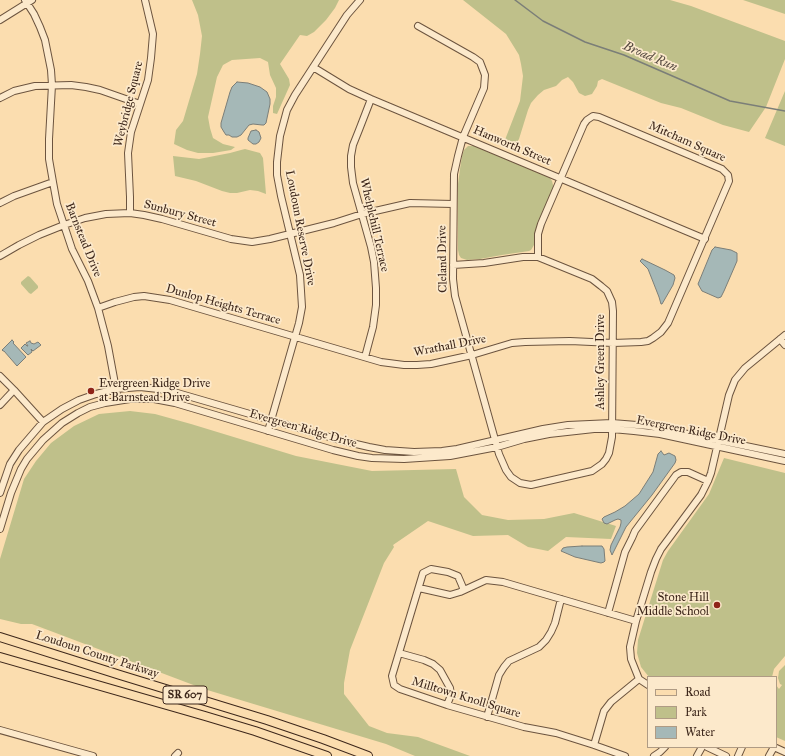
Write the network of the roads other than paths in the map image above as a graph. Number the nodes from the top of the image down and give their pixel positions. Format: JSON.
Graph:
{"nodes":[{"id":1,"x":145,"y":0,"type":"edge"},
{"id":2,"x":360,"y":0,"type":"edge"},
{"id":3,"x":28,"y":1,"type":"edge"},
{"id":4,"x":0,"y":20,"type":"edge"},
{"id":5,"x":418,"y":26,"type":"dead end"},
{"id":6,"x":313,"y":67,"type":"junction"},
{"id":7,"x":52,"y":85,"type":"junction"},
{"id":8,"x":0,"y":98,"type":"edge"},
{"id":9,"x":372,"y":99,"type":"junction"},
{"id":10,"x":140,"y":104,"type":"junction"},
{"id":11,"x":463,"y":137,"type":"junction"},
{"id":12,"x":561,"y":178,"type":"junction"},
{"id":13,"x":52,"y":182,"type":"junction"},
{"id":14,"x":0,"y":203,"type":"edge"},
{"id":15,"x":453,"y":204,"type":"junction"},
{"id":16,"x":130,"y":213,"type":"junction"},
{"id":17,"x":362,"y":214,"type":"junction"},
{"id":18,"x":64,"y":225,"type":"junction"},
{"id":19,"x":290,"y":234,"type":"junction"},
{"id":20,"x":705,"y":239,"type":"junction"},
{"id":21,"x":0,"y":256,"type":"edge"},
{"id":22,"x":538,"y":257,"type":"junction"},
{"id":23,"x":453,"y":265,"type":"junction"},
{"id":24,"x":98,"y":308,"type":"junction"},
{"id":25,"x":785,"y":335,"type":"edge"},
{"id":26,"x":295,"y":337,"type":"junction"},
{"id":27,"x":780,"y":339,"type":"junction"},
{"id":28,"x":613,"y":343,"type":"junction"},
{"id":29,"x":785,"y":346,"type":"edge"},
{"id":30,"x":472,"y":355,"type":"junction"},
{"id":31,"x":365,"y":357,"type":"junction"},
{"id":32,"x":0,"y":376,"type":"edge"},
{"id":33,"x":116,"y":389,"type":"junction"},
{"id":34,"x":14,"y":390,"type":"junction"},
{"id":35,"x":118,"y":400,"type":"junction"},
{"id":36,"x":0,"y":405,"type":"edge"},
{"id":37,"x":271,"y":420,"type":"junction"},
{"id":38,"x":43,"y":422,"type":"junction"},
{"id":39,"x":612,"y":426,"type":"junction"},
{"id":40,"x":268,"y":431,"type":"junction"},
{"id":41,"x":718,"y":443,"type":"junction"},
{"id":42,"x":496,"y":444,"type":"junction"},
{"id":43,"x":785,"y":454,"type":"edge"},
{"id":44,"x":785,"y":461,"type":"edge"},
{"id":45,"x":708,"y":481,"type":"junction"},
{"id":46,"x":0,"y":490,"type":"edge"},
{"id":47,"x":11,"y":493,"type":"junction"},
{"id":48,"x":0,"y":529,"type":"edge"},
{"id":49,"x":419,"y":588,"type":"junction"},
{"id":50,"x":464,"y":590,"type":"junction"},
{"id":51,"x":561,"y":599,"type":"junction"},
{"id":52,"x":608,"y":613,"type":"junction"},
{"id":53,"x":636,"y":621,"type":"junction"},
{"id":54,"x":0,"y":637,"type":"edge"},
{"id":55,"x":399,"y":653,"type":"junction"},
{"id":56,"x":0,"y":657,"type":"edge"},
{"id":57,"x":639,"y":679,"type":"junction"},
{"id":58,"x":647,"y":684,"type":"edge"},
{"id":59,"x":447,"y":704,"type":"junction"},
{"id":60,"x":487,"y":716,"type":"junction"},
{"id":61,"x":0,"y":730,"type":"edge"},
{"id":62,"x":594,"y":745,"type":"junction"},
{"id":63,"x":664,"y":748,"type":"edge"},
{"id":64,"x":709,"y":748,"type":"edge"},
{"id":65,"x":93,"y":756,"type":"edge"},
{"id":66,"x":327,"y":756,"type":"edge"},
{"id":67,"x":368,"y":756,"type":"edge"},
{"id":68,"x":625,"y":756,"type":"edge"},
{"id":69,"x":654,"y":756,"type":"edge"},
{"id":70,"x":726,"y":756,"type":"edge"}],
"edges":[{"from":1,"to":10,"type":"street","name":"Weybridge Square"},
{"from":2,"to":6,"type":"street","name":"Loudoun Reserve Drive"},
{"from":3,"to":4,"type":"street"},
{"from":3,"to":7,"type":"street","name":"Barnstead Drive"},
{"from":5,"to":11,"type":"street","name":"Cleland Drive"},
{"from":6,"to":9,"type":"street","name":"Hanworth Street"},
{"from":6,"to":19,"type":"street","name":"Loudoun Reserve Drive"},
{"from":7,"to":8,"type":"street"},
{"from":7,"to":10,"type":"street"},
{"from":7,"to":13,"type":"street","name":"Barnstead Drive"},
{"from":9,"to":11,"type":"street","name":"Hanworth Street"},
{"from":9,"to":17,"type":"street","name":"Whelplehill Terrace"},
{"from":10,"to":16,"type":"street","name":"Weybridge Square"},
{"from":11,"to":12,"type":"street","name":"Hanworth Street"},
{"from":11,"to":15,"type":"street","name":"Cleland Drive"},
{"from":12,"to":20,"type":"street","name":"Hanworth Street"},
{"from":12,"to":20,"type":"street","name":"Mitcham Square"},
{"from":12,"to":22,"type":"street","name":"Mitcham Square"},
{"from":13,"to":14,"type":"street"},
{"from":13,"to":18,"type":"street","name":"Barnstead Drive"},
{"from":15,"to":17,"type":"street","name":"Sunbury Street"},
{"from":15,"to":23,"type":"street","name":"Cleland Drive"},
{"from":16,"to":18,"type":"street","name":"Sunbury Street"},
{"from":16,"to":19,"type":"street","name":"Sunbury Street"},
{"from":17,"to":19,"type":"street","name":"Sunbury Street"},
{"from":17,"to":31,"type":"street","name":"Whelplehill Terrace"},
{"from":18,"to":21,"type":"street","name":"Sunbury Street"},
{"from":18,"to":24,"type":"street","name":"Barnstead Drive"},
{"from":19,"to":26,"type":"street","name":"Loudoun Reserve Drive"},
{"from":20,"to":28,"type":"street","name":"Mitcham Square"},
{"from":22,"to":23,"type":"street","name":"Ashley Green Drive"},
{"from":22,"to":28,"type":"street","name":"Ashley Green Drive"},
{"from":23,"to":30,"type":"street","name":"Cleland Drive"},
{"from":24,"to":26,"type":"street","name":"Dunlop Heights Terrace"},
{"from":24,"to":33,"type":"street","name":"Barnstead Drive"},
{"from":25,"to":27,"type":"street"},
{"from":26,"to":31,"type":"street","name":"Wrathall Drive"},
{"from":26,"to":37,"type":"street","name":"Loudoun Reserve Drive"},
{"from":27,"to":29,"type":"street"},
{"from":27,"to":41,"type":"street"},
{"from":28,"to":30,"type":"street","name":"Wrathall Drive"},
{"from":28,"to":39,"type":"street","name":"Ashley Green Drive"},
{"from":30,"to":31,"type":"street","name":"Wrathall Drive"},
{"from":30,"to":42,"type":"street","name":"Cleland Drive"},
{"from":32,"to":34,"type":"street"},
{"from":33,"to":35,"type":"street","name":"Barnstead Drive"},
{"from":33,"to":37,"type":"street","name":"Evergreen Ridge Drive"},
{"from":33,"to":38,"type":"street","name":"Evergreen Ridge Drive"},
{"from":34,"to":36,"type":"street"},
{"from":34,"to":38,"type":"street"},
{"from":35,"to":40,"type":"street","name":"Evergreen Ridge Drive"},
{"from":35,"to":47,"type":"street","name":"Evergreen Ridge Drive"},
{"from":37,"to":40,"type":"street","name":"Loudoun Reserve Drive"},
{"from":37,"to":42,"type":"street","name":"Evergreen Ridge Drive"},
{"from":38,"to":46,"type":"street","name":"Evergreen Ridge Drive"},
{"from":39,"to":41,"type":"street","name":"Evergreen Ridge Drive"},
{"from":39,"to":42,"type":"street","name":"Evergreen Ridge Drive"},
{"from":39,"to":42,"type":"street","name":"Ashley Green Drive"},
{"from":40,"to":42,"type":"street","name":"Evergreen Ridge Drive"},
{"from":41,"to":43,"type":"street","name":"Evergreen Ridge Drive"},
{"from":41,"to":44,"type":"street","name":"Evergreen Ridge Drive"},
{"from":41,"to":45,"type":"street"},
{"from":45,"to":52,"type":"street"},
{"from":45,"to":53,"type":"street"},
{"from":46,"to":47,"type":"street"},
{"from":47,"to":48,"type":"street","name":"Evergreen Ridge Drive"},
{"from":49,"to":50,"type":"street"},
{"from":49,"to":50,"type":"street","name":"Milltown Knoll Square"},
{"from":49,"to":55,"type":"street","name":"Milltown Knoll Square"},
{"from":50,"to":51,"type":"street"},
{"from":51,"to":52,"type":"street"},
{"from":51,"to":60,"type":"street"},
{"from":52,"to":53,"type":"street"},
{"from":53,"to":57,"type":"street"},
{"from":54,"to":67,"type":"main road","name":"Loudoun County Parkway","number":"SR 607"},
{"from":55,"to":59,"type":"street"},
{"from":55,"to":59,"type":"street","name":"Milltown Knoll Square"},
{"from":56,"to":66,"type":"main road","number":"SR 607"},
{"from":57,"to":58,"type":"street"},
{"from":57,"to":62,"type":"street"},
{"from":59,"to":60,"type":"street","name":"Milltown Knoll Square"},
{"from":60,"to":62,"type":"street","name":"Milltown Knoll Square"},
{"from":61,"to":65,"type":"street"},
{"from":62,"to":68,"type":"street","name":"Milltown Knoll Square"},
{"from":63,"to":69,"type":"street"},
{"from":64,"to":70,"type":"street"}]}
